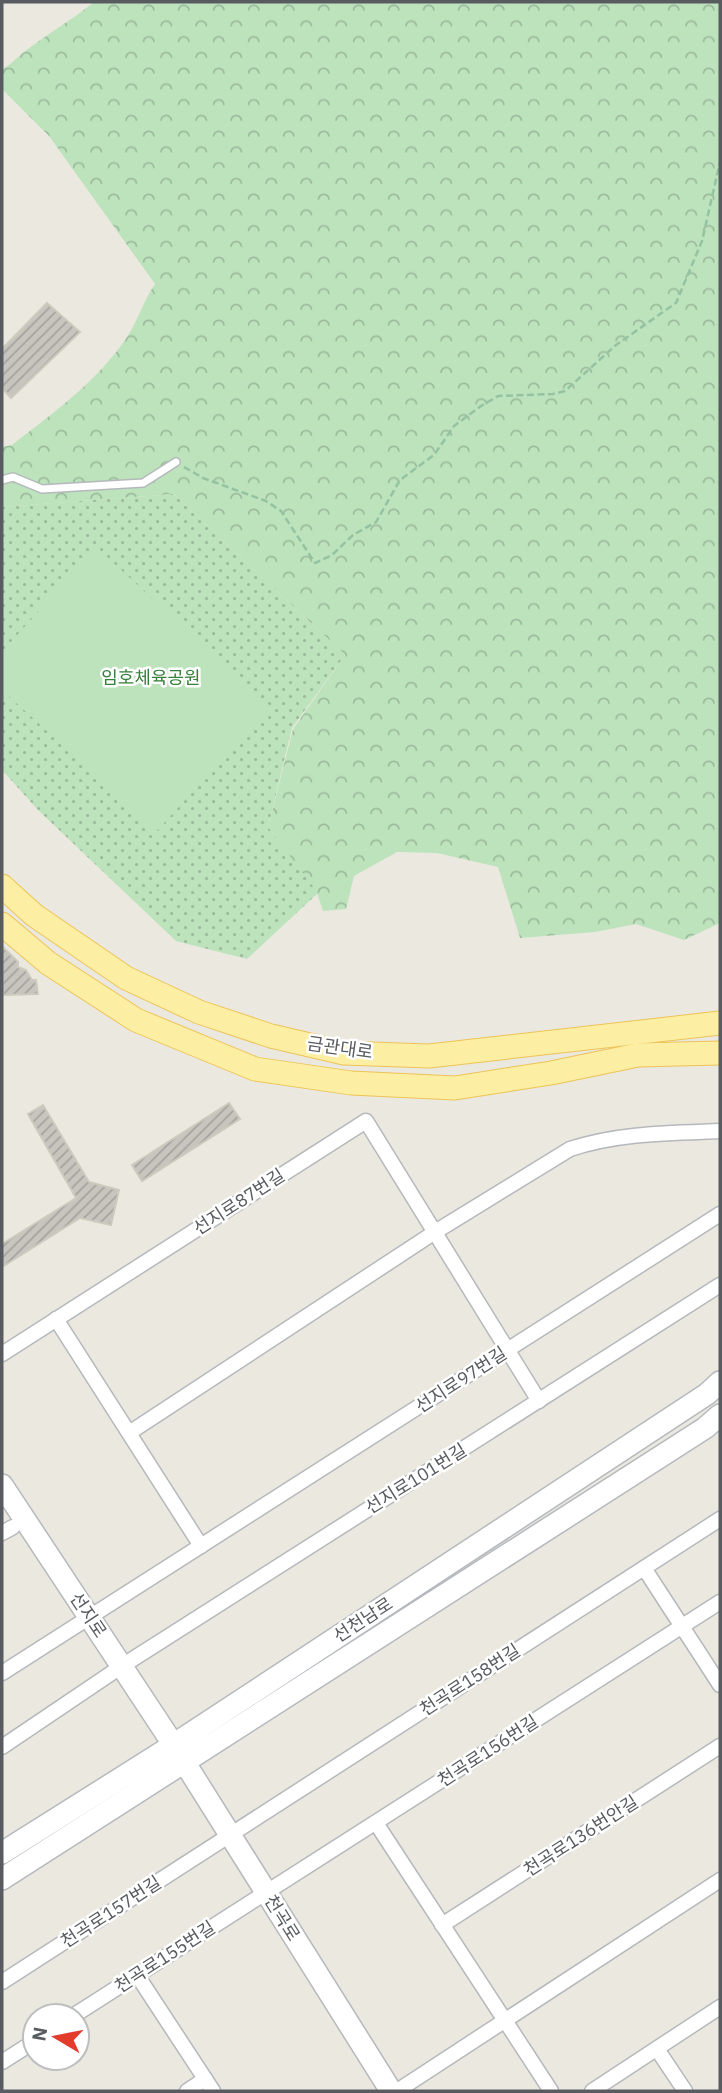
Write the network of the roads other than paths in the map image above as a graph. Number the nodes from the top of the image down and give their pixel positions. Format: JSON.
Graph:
{"nodes":[{"id":1,"x":176,"y":462,"type":"road end"},
{"id":2,"x":2,"y":480,"type":"edge"},
{"id":3,"x":2,"y":886,"type":"edge"},
{"id":4,"x":2,"y":924,"type":"edge"},
{"id":5,"x":720,"y":1024,"type":"edge"},
{"id":6,"x":720,"y":1053,"type":"edge"},
{"id":7,"x":720,"y":1130,"type":"edge"},
{"id":8,"x":720,"y":1214,"type":"edge"},
{"id":9,"x":435,"y":1232,"type":"junction"},
{"id":10,"x":720,"y":1285,"type":"edge"},
{"id":11,"x":55,"y":1319,"type":"junction"},
{"id":12,"x":508,"y":1349,"type":"junction"},
{"id":13,"x":2,"y":1354,"type":"edge"},
{"id":14,"x":720,"y":1382,"type":"edge"},
{"id":15,"x":539,"y":1401,"type":"junction"},
{"id":16,"x":720,"y":1415,"type":"edge"},
{"id":17,"x":129,"y":1433,"type":"junction"},
{"id":18,"x":2,"y":1485,"type":"edge"},
{"id":19,"x":720,"y":1519,"type":"edge"},
{"id":20,"x":5,"y":1524,"type":"edge"},
{"id":21,"x":201,"y":1546,"type":"junction"},
{"id":22,"x":644,"y":1568,"type":"junction"},
{"id":23,"x":720,"y":1602,"type":"edge"},
{"id":24,"x":84,"y":1621,"type":"junction"},
{"id":25,"x":681,"y":1627,"type":"junction"},
{"id":26,"x":116,"y":1670,"type":"junction"},
{"id":27,"x":2,"y":1673,"type":"edge"},
{"id":28,"x":720,"y":1685,"type":"edge"},
{"id":29,"x":720,"y":1746,"type":"edge"},
{"id":30,"x":2,"y":1747,"type":"edge"},
{"id":31,"x":174,"y":1756,"type":"junction"},
{"id":32,"x":376,"y":1823,"type":"junction"},
{"id":33,"x":225,"y":1837,"type":"junction"},
{"id":34,"x":2,"y":1853,"type":"edge"},
{"id":35,"x":2,"y":1879,"type":"edge"},
{"id":36,"x":720,"y":1880,"type":"edge"},
{"id":37,"x":261,"y":1896,"type":"junction"},
{"id":38,"x":442,"y":1925,"type":"junction"},
{"id":39,"x":137,"y":1975,"type":"junction"},
{"id":40,"x":2,"y":1982,"type":"edge"},
{"id":41,"x":91,"y":2005,"type":"edge"},
{"id":42,"x":720,"y":2007,"type":"edge"},
{"id":43,"x":505,"y":2021,"type":"junction"},
{"id":44,"x":21,"y":2049,"type":"edge"},
{"id":45,"x":657,"y":2049,"type":"junction"},
{"id":46,"x":2,"y":2062,"type":"edge"},
{"id":47,"x":209,"y":2085,"type":"edge"},
{"id":48,"x":187,"y":2091,"type":"edge"},
{"id":49,"x":376,"y":2091,"type":"edge"},
{"id":50,"x":391,"y":2091,"type":"edge"},
{"id":51,"x":397,"y":2091,"type":"edge"},
{"id":52,"x":551,"y":2091,"type":"edge"},
{"id":53,"x":592,"y":2091,"type":"edge"},
{"id":54,"x":685,"y":2091,"type":"edge"}],
"edges":[{"from":1,"to":2,"type":"lane"},
{"from":3,"to":5,"type":"main road","name":"금관대로"},
{"from":4,"to":6,"type":"main road","name":"금관대로"},
{"from":7,"to":9,"type":"street"},
{"from":8,"to":12,"type":"street","name":"선지로97번길"},
{"from":9,"to":11,"type":"street","name":"선지로87번길"},
{"from":9,"to":12,"type":"street","name":"선지로87번길"},
{"from":9,"to":17,"type":"street"},
{"from":10,"to":15,"type":"street","name":"선지로101번길"},
{"from":11,"to":13,"type":"street","name":"선지로87번길"},
{"from":11,"to":17,"type":"street"},
{"from":12,"to":15,"type":"street","name":"선지로87번길"},
{"from":12,"to":21,"type":"street","name":"선지로97번길"},
{"from":14,"to":31,"type":"main road","name":"선천남로"},
{"from":15,"to":26,"type":"street","name":"선지로101번길"},
{"from":16,"to":31,"type":"main road","name":"선천남로"},
{"from":17,"to":21,"type":"street"},
{"from":18,"to":24,"type":"main road","name":"선지로"},
{"from":19,"to":22,"type":"street","name":"천곡로158번길"},
{"from":20,"to":24,"type":"main road","name":"선지로"},
{"from":21,"to":24,"type":"street","name":"선지로97번길"},
{"from":22,"to":25,"type":"street"},
{"from":22,"to":33,"type":"street","name":"천곡로158번길"},
{"from":23,"to":25,"type":"street","name":"천곡로156번길"},
{"from":24,"to":26,"type":"main road","name":"선지로"},
{"from":24,"to":27,"type":"street","name":"선지로97번길"},
{"from":25,"to":28,"type":"street"},
{"from":25,"to":32,"type":"street","name":"천곡로156번길"},
{"from":26,"to":30,"type":"street","name":"선지로101번길"},
{"from":26,"to":31,"type":"main road","name":"선지로"},
{"from":29,"to":38,"type":"street","name":"천곡로136번안길"},
{"from":31,"to":33,"type":"main road","name":"천곡로"},
{"from":31,"to":34,"type":"main road","name":"선천남로"},
{"from":31,"to":35,"type":"main road","name":"선천남로"},
{"from":32,"to":37,"type":"street","name":"천곡로156번길"},
{"from":32,"to":38,"type":"street"},
{"from":33,"to":37,"type":"main road","name":"천곡로"},
{"from":33,"to":40,"type":"street","name":"천곡로157번길"},
{"from":36,"to":43,"type":"street"},
{"from":37,"to":39,"type":"street","name":"천곡로155번길"},
{"from":37,"to":49,"type":"main road","name":"천곡로"},
{"from":37,"to":50,"type":"main road","name":"천곡로"},
{"from":38,"to":43,"type":"street"},
{"from":39,"to":41,"type":"street","name":"천곡로155번길"},
{"from":39,"to":47,"type":"street"},
{"from":42,"to":45,"type":"street"},
{"from":43,"to":51,"type":"street"},
{"from":43,"to":52,"type":"street"},
{"from":44,"to":46,"type":"street"},
{"from":45,"to":53,"type":"street"},
{"from":45,"to":54,"type":"street"},
{"from":47,"to":48,"type":"street"}]}
